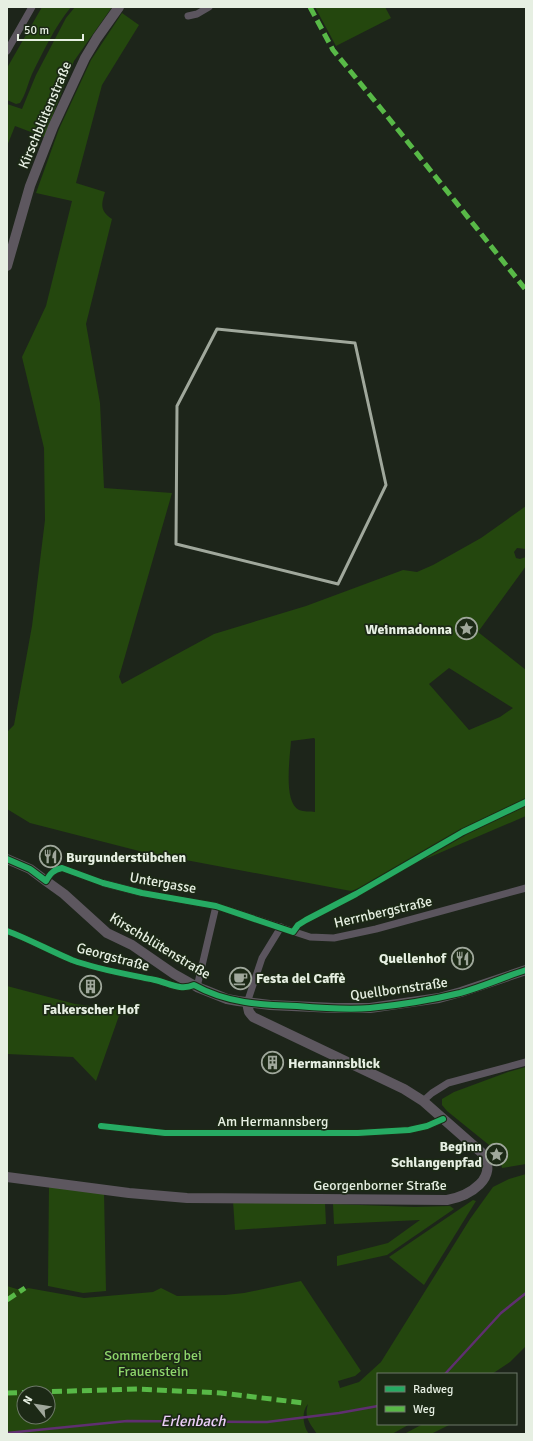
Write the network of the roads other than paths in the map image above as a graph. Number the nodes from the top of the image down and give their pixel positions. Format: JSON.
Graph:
{"nodes":[{"id":1,"x":32,"y":7,"type":"edge"},
{"id":2,"x":119,"y":7,"type":"edge"},
{"id":3,"x":209,"y":7,"type":"edge"},
{"id":4,"x":188,"y":16,"type":"dead end"},
{"id":5,"x":7,"y":51,"type":"edge"},
{"id":6,"x":7,"y":266,"type":"edge"},
{"id":7,"x":7,"y":859,"type":"edge"},
{"id":8,"x":46,"y":881,"type":"junction"},
{"id":9,"x":526,"y":888,"type":"edge"},
{"id":10,"x":216,"y":906,"type":"junction"},
{"id":11,"x":281,"y":927,"type":"junction"},
{"id":12,"x":7,"y":931,"type":"edge"},
{"id":13,"x":526,"y":970,"type":"edge"},
{"id":14,"x":195,"y":986,"type":"junction"},
{"id":15,"x":247,"y":1003,"type":"junction"},
{"id":16,"x":526,"y":1062,"type":"edge"},
{"id":17,"x":423,"y":1101,"type":"junction"},
{"id":18,"x":443,"y":1119,"type":"junction"},
{"id":19,"x":101,"y":1126,"type":"dead end"},
{"id":20,"x":7,"y":1177,"type":"edge"}],
"edges":[{"from":1,"to":5,"type":"street"},
{"from":2,"to":6,"type":"main road","name":"Kirschblütenstraße"},
{"from":3,"to":4,"type":"street"},
{"from":7,"to":8,"type":"main road","name":"Kirschblütenstraße"},
{"from":8,"to":10,"type":"street","name":"Untergasse"},
{"from":8,"to":14,"type":"main road","name":"Kirschblütenstraße"},
{"from":9,"to":11,"type":"street","name":"Herrnbergstraße"},
{"from":10,"to":11,"type":"street","name":"Untergasse"},
{"from":10,"to":14,"type":"street"},
{"from":11,"to":15,"type":"street"},
{"from":12,"to":14,"type":"street","name":"Georgstraße"},
{"from":13,"to":15,"type":"main road","name":"Quellbornstraße"},
{"from":14,"to":15,"type":"main road","name":"Kirschblütenstraße"},
{"from":15,"to":17,"type":"main road","name":"Georgenborner Straße"},
{"from":16,"to":17,"type":"street"},
{"from":17,"to":18,"type":"main road","name":"Georgenborner Straße"},
{"from":18,"to":19,"type":"street","name":"Am Hermannsberg"},
{"from":18,"to":20,"type":"main road","name":"Georgenborner Straße"}]}
